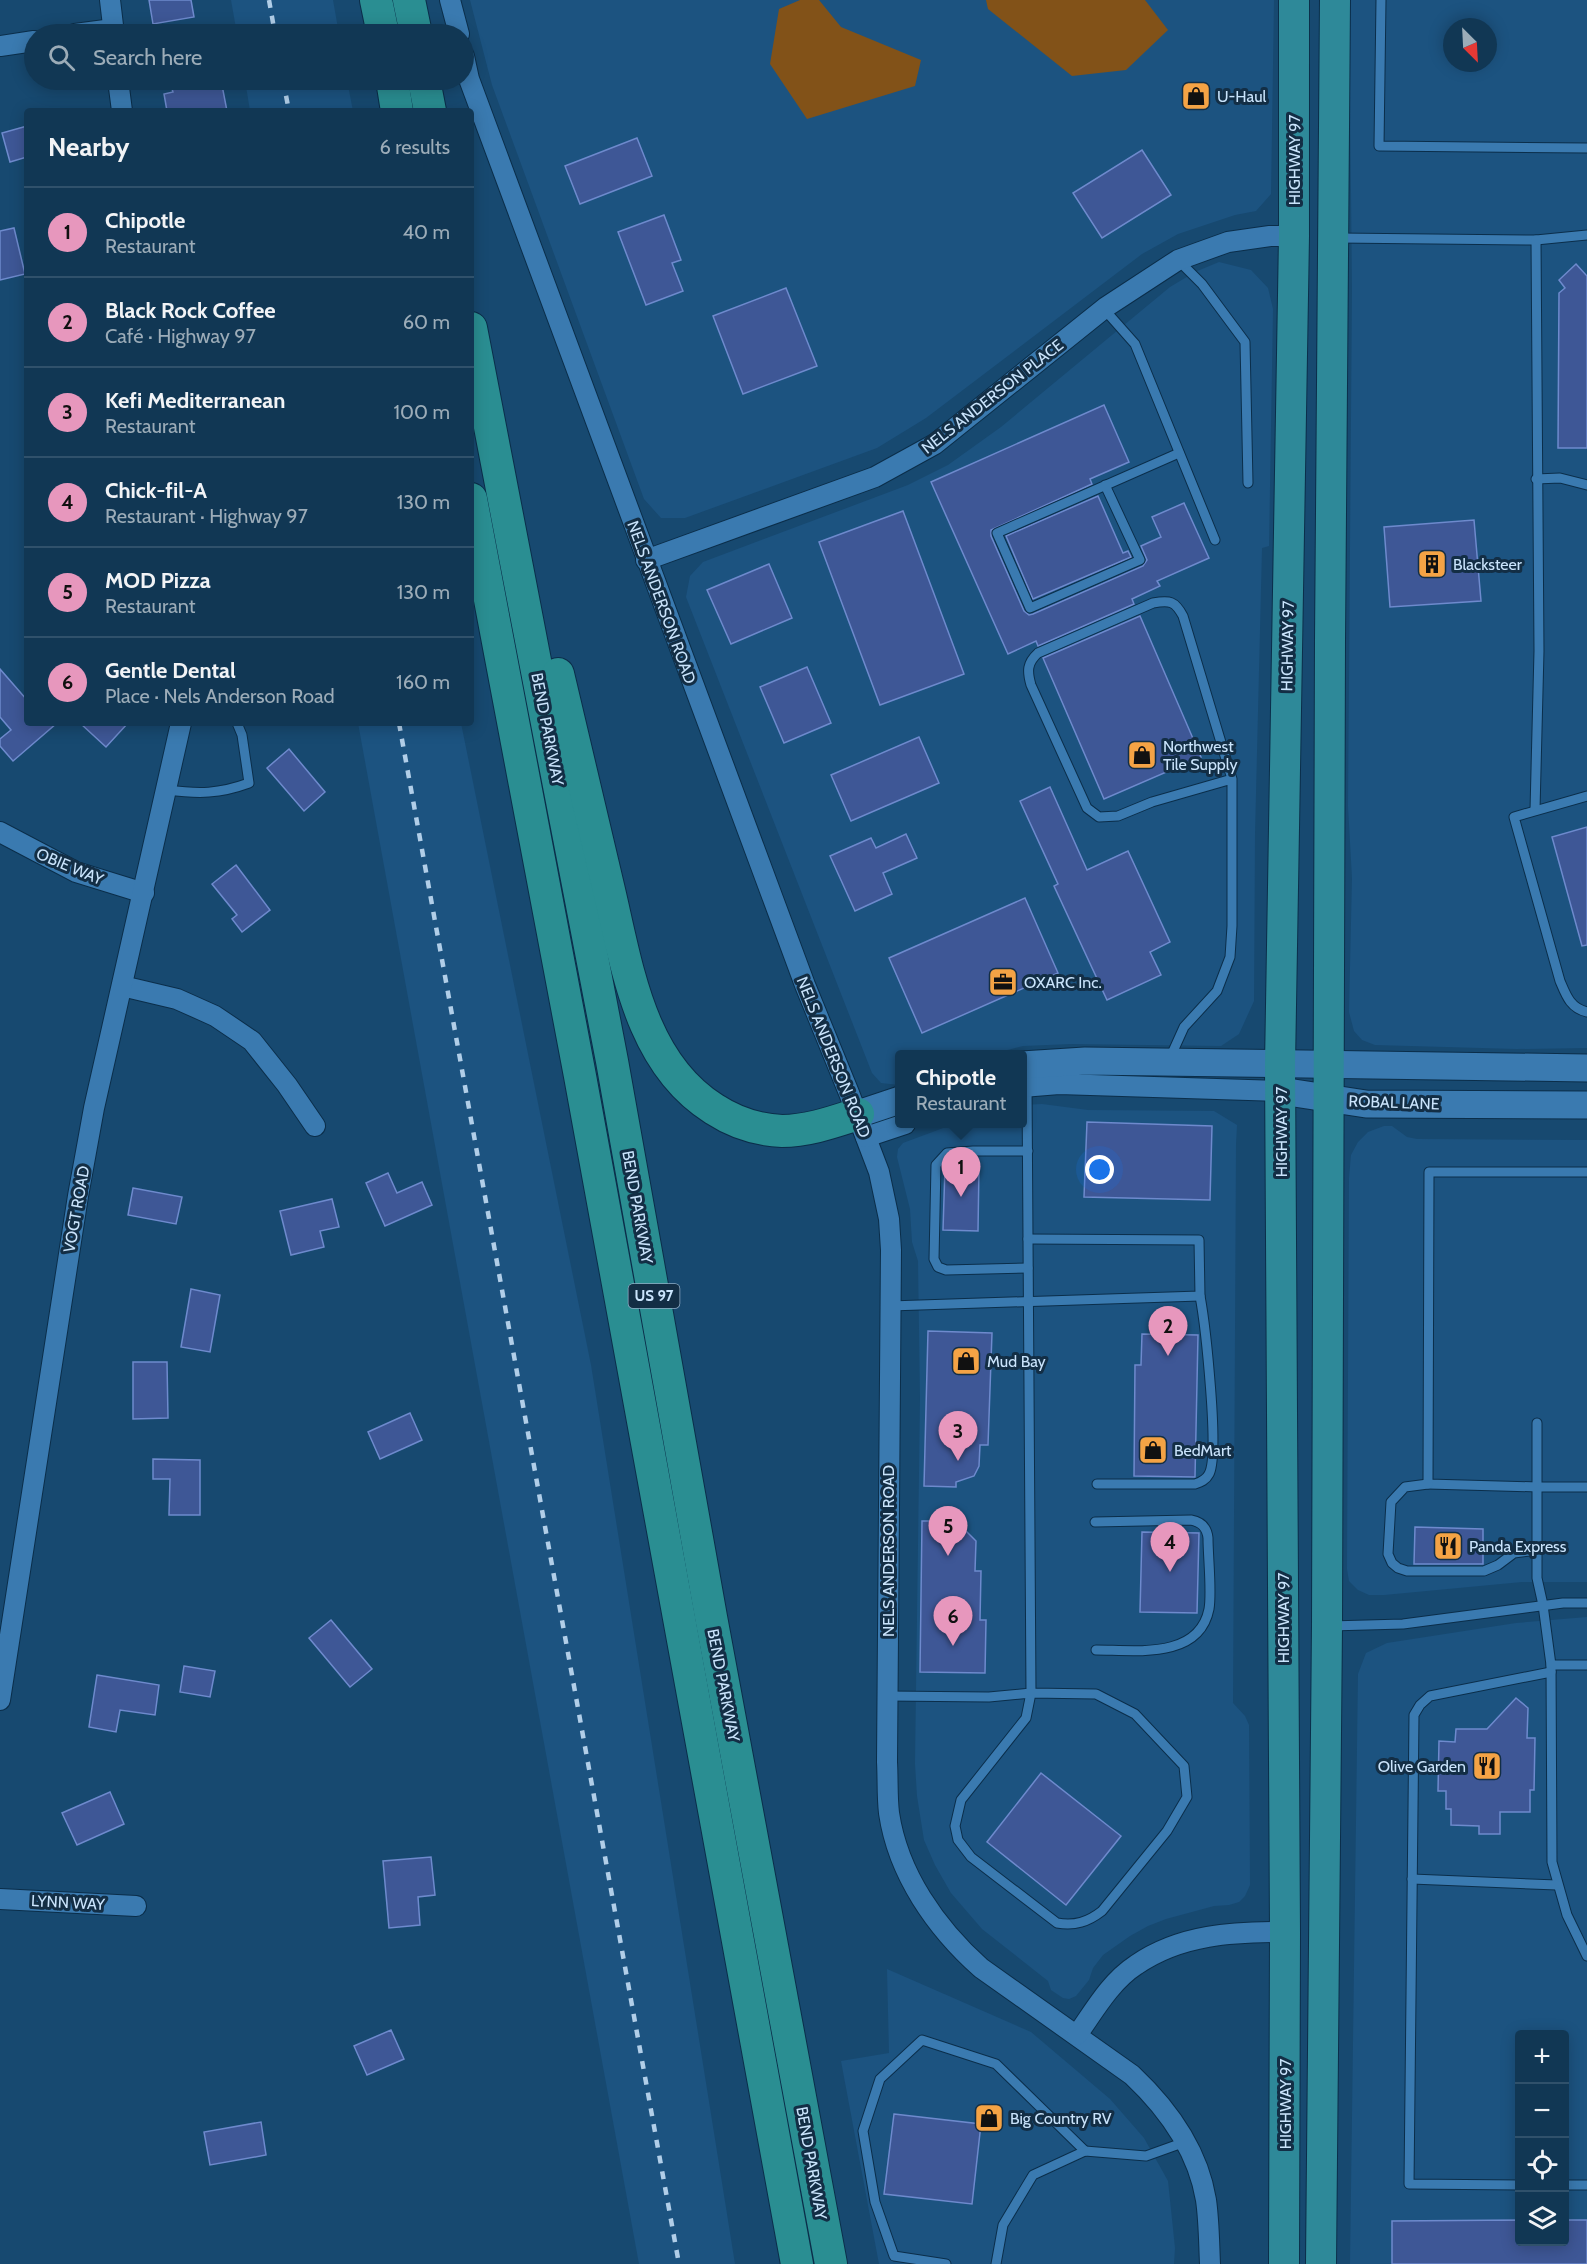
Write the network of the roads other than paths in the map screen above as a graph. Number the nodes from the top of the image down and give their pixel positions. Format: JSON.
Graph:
{"nodes":[{"id":1,"x":110,"y":0,"type":"edge"},
{"id":2,"x":376,"y":0,"type":"edge"},
{"id":3,"x":409,"y":0,"type":"edge"},
{"id":4,"x":450,"y":0,"type":"edge"},
{"id":5,"x":1294,"y":0,"type":"edge"},
{"id":6,"x":1308,"y":0,"type":"edge"},
{"id":7,"x":1335,"y":0,"type":"edge"},
{"id":8,"x":1381,"y":0,"type":"edge"},
{"id":9,"x":112,"y":24,"type":"edge"},
{"id":10,"x":381,"y":24,"type":"edge"},
{"id":11,"x":414,"y":24,"type":"edge"},
{"id":12,"x":456,"y":24,"type":"edge"},
{"id":13,"x":24,"y":42,"type":"edge"},
{"id":14,"x":0,"y":46,"type":"edge"},
{"id":15,"x":119,"y":90,"type":"edge"},
{"id":16,"x":394,"y":90,"type":"edge"},
{"id":17,"x":426,"y":90,"type":"edge"},
{"id":18,"x":473,"y":90,"type":"edge"},
{"id":19,"x":122,"y":108,"type":"edge"},
{"id":20,"x":397,"y":108,"type":"edge"},
{"id":21,"x":429,"y":108,"type":"edge"},
{"id":22,"x":1587,"y":148,"type":"edge"},
{"id":23,"x":1294,"y":236,"type":"junction"},
{"id":24,"x":1587,"y":236,"type":"edge"},
{"id":25,"x":1332,"y":238,"type":"junction"},
{"id":26,"x":1536,"y":240,"type":"junction"},
{"id":27,"x":1178,"y":260,"type":"junction"},
{"id":28,"x":1104,"y":309,"type":"junction"},
{"id":29,"x":474,"y":344,"type":"edge"},
{"id":30,"x":1179,"y":453,"type":"junction"},
{"id":31,"x":1536,"y":479,"type":"junction"},
{"id":32,"x":1248,"y":483,"type":"dead end"},
{"id":33,"x":1106,"y":485,"type":"junction"},
{"id":34,"x":1587,"y":485,"type":"edge"},
{"id":35,"x":474,"y":515,"type":"edge"},
{"id":36,"x":506,"y":515,"type":"junction"},
{"id":37,"x":1215,"y":540,"type":"dead end"},
{"id":38,"x":646,"y":560,"type":"junction"},
{"id":39,"x":180,"y":726,"type":"edge"},
{"id":40,"x":238,"y":726,"type":"edge"},
{"id":41,"x":1232,"y":779,"type":"junction"},
{"id":42,"x":167,"y":790,"type":"junction"},
{"id":43,"x":1587,"y":796,"type":"edge"},
{"id":44,"x":1535,"y":810,"type":"junction"},
{"id":45,"x":0,"y":832,"type":"edge"},
{"id":46,"x":144,"y":893,"type":"junction"},
{"id":47,"x":122,"y":986,"type":"junction"},
{"id":48,"x":1587,"y":1012,"type":"edge"},
{"id":49,"x":1168,"y":1063,"type":"junction"},
{"id":50,"x":1328,"y":1066,"type":"junction"},
{"id":51,"x":1587,"y":1068,"type":"edge"},
{"id":52,"x":1027,"y":1078,"type":"edge"},
{"id":53,"x":1280,"y":1078,"type":"junction"},
{"id":54,"x":1027,"y":1079,"type":"edge"},
{"id":55,"x":1329,"y":1098,"type":"junction"},
{"id":56,"x":895,"y":1103,"type":"edge"},
{"id":57,"x":1587,"y":1105,"type":"edge"},
{"id":58,"x":895,"y":1124,"type":"edge"},
{"id":59,"x":315,"y":1126,"type":"dead end"},
{"id":60,"x":862,"y":1126,"type":"junction"},
{"id":61,"x":1027,"y":1128,"type":"edge"},
{"id":62,"x":1028,"y":1151,"type":"junction"},
{"id":63,"x":1587,"y":1172,"type":"edge"},
{"id":64,"x":1028,"y":1239,"type":"junction"},
{"id":65,"x":1028,"y":1268,"type":"junction"},
{"id":66,"x":1200,"y":1296,"type":"junction"},
{"id":67,"x":1028,"y":1302,"type":"junction"},
{"id":68,"x":890,"y":1306,"type":"junction"},
{"id":69,"x":1537,"y":1423,"type":"dead end"},
{"id":70,"x":1097,"y":1484,"type":"dead end"},
{"id":71,"x":1428,"y":1484,"type":"junction"},
{"id":72,"x":1587,"y":1487,"type":"edge"},
{"id":73,"x":1538,"y":1488,"type":"junction"},
{"id":74,"x":1095,"y":1522,"type":"dead end"},
{"id":75,"x":1537,"y":1550,"type":"junction"},
{"id":76,"x":1587,"y":1603,"type":"edge"},
{"id":77,"x":1543,"y":1605,"type":"junction"},
{"id":78,"x":1327,"y":1626,"type":"junction"},
{"id":79,"x":6,"y":1631,"type":"edge"},
{"id":80,"x":1096,"y":1650,"type":"dead end"},
{"id":81,"x":1587,"y":1665,"type":"edge"},
{"id":82,"x":1551,"y":1669,"type":"junction"},
{"id":83,"x":1031,"y":1693,"type":"junction"},
{"id":84,"x":887,"y":1696,"type":"junction"},
{"id":85,"x":0,"y":1700,"type":"edge"},
{"id":86,"x":1412,"y":1879,"type":"junction"},
{"id":87,"x":1557,"y":1885,"type":"junction"},
{"id":88,"x":0,"y":1899,"type":"edge"},
{"id":89,"x":136,"y":1906,"type":"dead end"},
{"id":90,"x":1286,"y":1932,"type":"junction"},
{"id":91,"x":1587,"y":1956,"type":"edge"},
{"id":92,"x":1077,"y":2035,"type":"junction"},
{"id":93,"x":1185,"y":2142,"type":"junction"},
{"id":94,"x":1085,"y":2151,"type":"junction"},
{"id":95,"x":1515,"y":2185,"type":"edge"},
{"id":96,"x":1569,"y":2185,"type":"edge"},
{"id":97,"x":1587,"y":2185,"type":"edge"},
{"id":98,"x":895,"y":2260,"type":"edge"},
{"id":99,"x":797,"y":2264,"type":"edge"},
{"id":100,"x":831,"y":2264,"type":"edge"},
{"id":101,"x":946,"y":2264,"type":"edge"},
{"id":102,"x":996,"y":2264,"type":"edge"},
{"id":103,"x":1210,"y":2264,"type":"edge"},
{"id":104,"x":1284,"y":2264,"type":"edge"},
{"id":105,"x":1321,"y":2264,"type":"edge"}],
"edges":[{"from":1,"to":9,"type":"street"},
{"from":2,"to":10,"type":"highway"},
{"from":3,"to":11,"type":"highway"},
{"from":4,"to":12,"type":"street"},
{"from":5,"to":23,"type":"main road","name":"HIGHWAY 97"},
{"from":6,"to":25,"type":"main road"},
{"from":7,"to":25,"type":"main road"},
{"from":8,"to":22,"type":"lane"},
{"from":13,"to":14,"type":"street"},
{"from":15,"to":19,"type":"street"},
{"from":16,"to":20,"type":"highway"},
{"from":17,"to":21,"type":"highway"},
{"from":18,"to":38,"type":"street","name":"NELS ANDERSON ROAD"},
{"from":23,"to":27,"type":"street","name":"NELS ANDERSON PLACE"},
{"from":23,"to":53,"type":"main road","name":"HIGHWAY 97"},
{"from":24,"to":26,"type":"lane"},
{"from":25,"to":26,"type":"lane"},
{"from":25,"to":50,"type":"main road"},
{"from":26,"to":31,"type":"lane"},
{"from":27,"to":28,"type":"street","name":"NELS ANDERSON PLACE"},
{"from":27,"to":32,"type":"lane"},
{"from":28,"to":30,"type":"lane"},
{"from":28,"to":38,"type":"street","name":"NELS ANDERSON PLACE"},
{"from":29,"to":36,"type":"highway","name":"BEND PARKWAY","number":"US 97"},
{"from":30,"to":33,"type":"lane"},
{"from":30,"to":37,"type":"lane"},
{"from":31,"to":34,"type":"lane"},
{"from":31,"to":44,"type":"lane"},
{"from":33,"to":33,"type":"lane"},
{"from":35,"to":99,"type":"highway","name":"BEND PARKWAY","number":"US 97"},
{"from":36,"to":60,"type":"highway"},
{"from":36,"to":100,"type":"highway","name":"BEND PARKWAY","number":"US 97"},
{"from":38,"to":60,"type":"street","name":"NELS ANDERSON ROAD"},
{"from":39,"to":42,"type":"street","name":"VOGT ROAD"},
{"from":40,"to":42,"type":"lane"},
{"from":41,"to":41,"type":"lane"},
{"from":41,"to":49,"type":"lane"},
{"from":42,"to":46,"type":"street","name":"VOGT ROAD"},
{"from":43,"to":44,"type":"lane"},
{"from":44,"to":48,"type":"lane"},
{"from":45,"to":46,"type":"street","name":"OBIE WAY"},
{"from":46,"to":47,"type":"street","name":"VOGT ROAD"},
{"from":47,"to":59,"type":"street"},
{"from":47,"to":79,"type":"street","name":"VOGT ROAD"},
{"from":49,"to":52,"type":"main road","name":"ROBAL LANE"},
{"from":49,"to":53,"type":"main road","name":"ROBAL LANE"},
{"from":50,"to":51,"type":"main road","name":"ROBAL LANE"},
{"from":50,"to":53,"type":"main road","name":"ROBAL LANE"},
{"from":50,"to":55,"type":"main road"},
{"from":53,"to":54,"type":"street","name":"ROBAL LANE"},
{"from":53,"to":55,"type":"main road","name":"ROBAL LANE"},
{"from":53,"to":90,"type":"main road","name":"HIGHWAY 97"},
{"from":55,"to":57,"type":"main road","name":"ROBAL LANE"},
{"from":55,"to":78,"type":"main road"},
{"from":56,"to":60,"type":"main road"},
{"from":58,"to":60,"type":"street"},
{"from":60,"to":68,"type":"street","name":"NELS ANDERSON ROAD"},
{"from":61,"to":62,"type":"lane"},
{"from":62,"to":64,"type":"lane"},
{"from":62,"to":65,"type":"lane"},
{"from":63,"to":71,"type":"lane"},
{"from":64,"to":65,"type":"lane"},
{"from":64,"to":66,"type":"lane"},
{"from":65,"to":67,"type":"lane"},
{"from":66,"to":67,"type":"lane"},
{"from":66,"to":70,"type":"lane"},
{"from":67,"to":68,"type":"lane"},
{"from":67,"to":83,"type":"lane"},
{"from":68,"to":84,"type":"street","name":"NELS ANDERSON ROAD"},
{"from":69,"to":73,"type":"lane"},
{"from":71,"to":73,"type":"lane"},
{"from":71,"to":75,"type":"lane"},
{"from":72,"to":73,"type":"lane"},
{"from":73,"to":75,"type":"lane"},
{"from":74,"to":80,"type":"lane"},
{"from":75,"to":77,"type":"lane"},
{"from":76,"to":77,"type":"lane"},
{"from":77,"to":78,"type":"lane"},
{"from":77,"to":82,"type":"lane"},
{"from":78,"to":105,"type":"main road"},
{"from":79,"to":85,"type":"street","name":"VOGT ROAD"},
{"from":81,"to":82,"type":"lane"},
{"from":82,"to":86,"type":"lane"},
{"from":82,"to":87,"type":"lane"},
{"from":83,"to":83,"type":"lane"},
{"from":83,"to":84,"type":"lane"},
{"from":84,"to":92,"type":"street","name":"NELS ANDERSON ROAD"},
{"from":86,"to":87,"type":"lane"},
{"from":86,"to":95,"type":"lane"},
{"from":87,"to":91,"type":"lane"},
{"from":88,"to":89,"type":"street","name":"LYNN WAY"},
{"from":90,"to":92,"type":"street"},
{"from":90,"to":104,"type":"main road","name":"HIGHWAY 97"},
{"from":92,"to":93,"type":"street","name":"NELS ANDERSON ROAD"},
{"from":93,"to":94,"type":"lane"},
{"from":93,"to":103,"type":"street","name":"NELS ANDERSON ROAD"},
{"from":94,"to":98,"type":"lane"},
{"from":94,"to":102,"type":"lane"},
{"from":96,"to":97,"type":"lane"},
{"from":98,"to":101,"type":"lane"}]}
